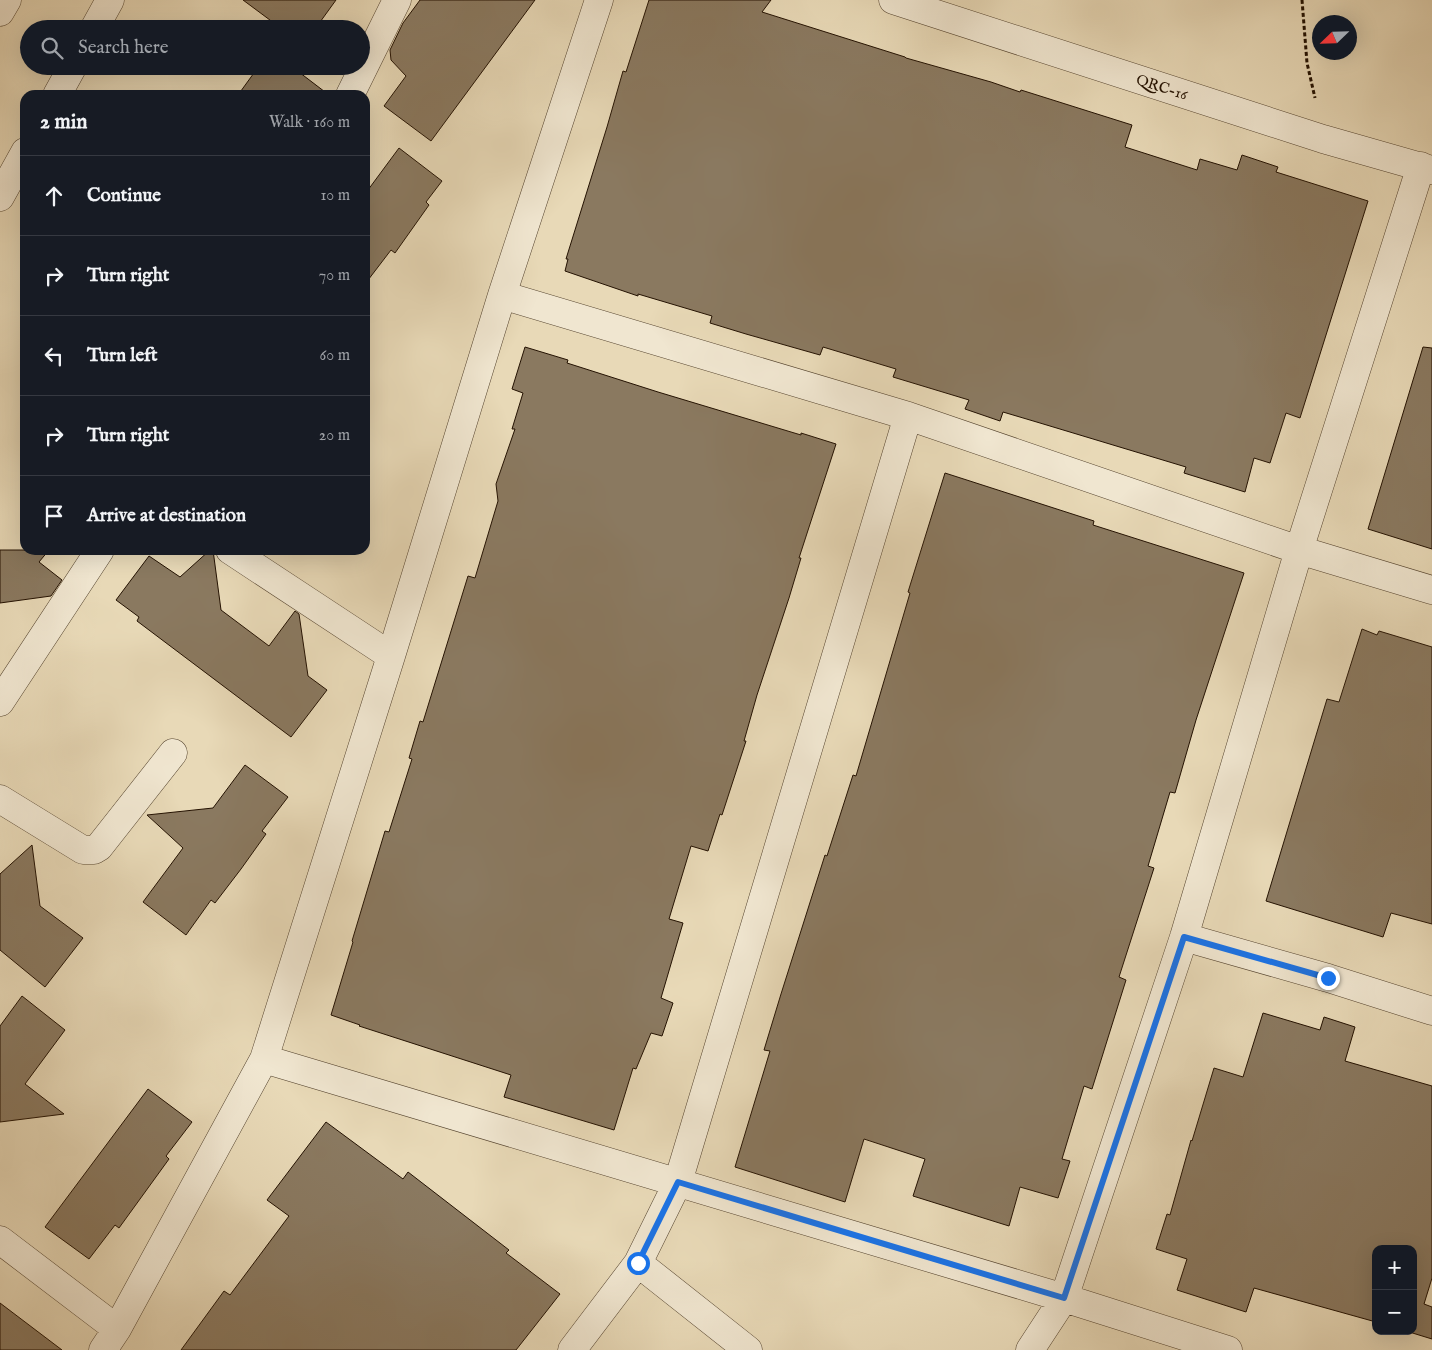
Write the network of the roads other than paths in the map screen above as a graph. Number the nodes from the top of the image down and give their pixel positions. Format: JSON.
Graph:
{"nodes":[{"id":1,"x":6,"y":0,"type":"edge"},
{"id":2,"x":110,"y":0,"type":"edge"},
{"id":3,"x":397,"y":0,"type":"edge"},
{"id":4,"x":599,"y":0,"type":"edge"},
{"id":5,"x":893,"y":0,"type":"edge"},
{"id":6,"x":0,"y":12,"type":"edge"},
{"id":7,"x":99,"y":20,"type":"edge"},
{"id":8,"x":370,"y":55,"type":"edge"},
{"id":9,"x":68,"y":75,"type":"edge"},
{"id":10,"x":360,"y":75,"type":"edge"},
{"id":11,"x":60,"y":90,"type":"edge"},
{"id":12,"x":352,"y":90,"type":"edge"},
{"id":13,"x":20,"y":161,"type":"edge"},
{"id":14,"x":1426,"y":168,"type":"edge"},
{"id":15,"x":0,"y":197,"type":"edge"},
{"id":16,"x":502,"y":294,"type":"junction"},
{"id":17,"x":908,"y":416,"type":"junction"},
{"id":18,"x":1300,"y":550,"type":"junction"},
{"id":19,"x":97,"y":555,"type":"edge"},
{"id":20,"x":238,"y":555,"type":"edge"},
{"id":21,"x":1432,"y":590,"type":"edge"},
{"id":22,"x":392,"y":656,"type":"junction"},
{"id":23,"x":0,"y":702,"type":"edge"},
{"id":24,"x":173,"y":752,"type":"dead end"},
{"id":25,"x":0,"y":799,"type":"edge"},
{"id":26,"x":1184,"y":937,"type":"junction"},
{"id":27,"x":1432,"y":1011,"type":"edge"},
{"id":28,"x":264,"y":1059,"type":"junction"},
{"id":29,"x":678,"y":1182,"type":"junction"},
{"id":30,"x":0,"y":1240,"type":"edge"},
{"id":31,"x":638,"y":1263,"type":"junction"},
{"id":32,"x":1064,"y":1298,"type":"junction"},
{"id":33,"x":110,"y":1340,"type":"edge"},
{"id":34,"x":572,"y":1350,"type":"edge"},
{"id":35,"x":748,"y":1350,"type":"edge"},
{"id":36,"x":1030,"y":1350,"type":"edge"},
{"id":37,"x":1228,"y":1350,"type":"edge"}],
"edges":[{"from":1,"to":6,"type":"street"},
{"from":2,"to":7,"type":"street"},
{"from":3,"to":8,"type":"street"},
{"from":4,"to":16,"type":"street"},
{"from":5,"to":14,"type":"street","name":"QRC-16"},
{"from":9,"to":11,"type":"street"},
{"from":10,"to":12,"type":"street"},
{"from":13,"to":15,"type":"street"},
{"from":14,"to":18,"type":"street"},
{"from":16,"to":17,"type":"street"},
{"from":16,"to":22,"type":"street"},
{"from":17,"to":18,"type":"street"},
{"from":17,"to":29,"type":"street"},
{"from":18,"to":21,"type":"street"},
{"from":18,"to":26,"type":"street"},
{"from":19,"to":23,"type":"street"},
{"from":20,"to":22,"type":"street"},
{"from":22,"to":28,"type":"street"},
{"from":24,"to":25,"type":"street"},
{"from":26,"to":27,"type":"street"},
{"from":26,"to":32,"type":"street"},
{"from":28,"to":29,"type":"street"},
{"from":28,"to":33,"type":"street"},
{"from":29,"to":31,"type":"street"},
{"from":29,"to":32,"type":"street"},
{"from":30,"to":33,"type":"street"},
{"from":31,"to":34,"type":"street"},
{"from":31,"to":35,"type":"street"},
{"from":32,"to":36,"type":"street"},
{"from":32,"to":37,"type":"street"}]}
